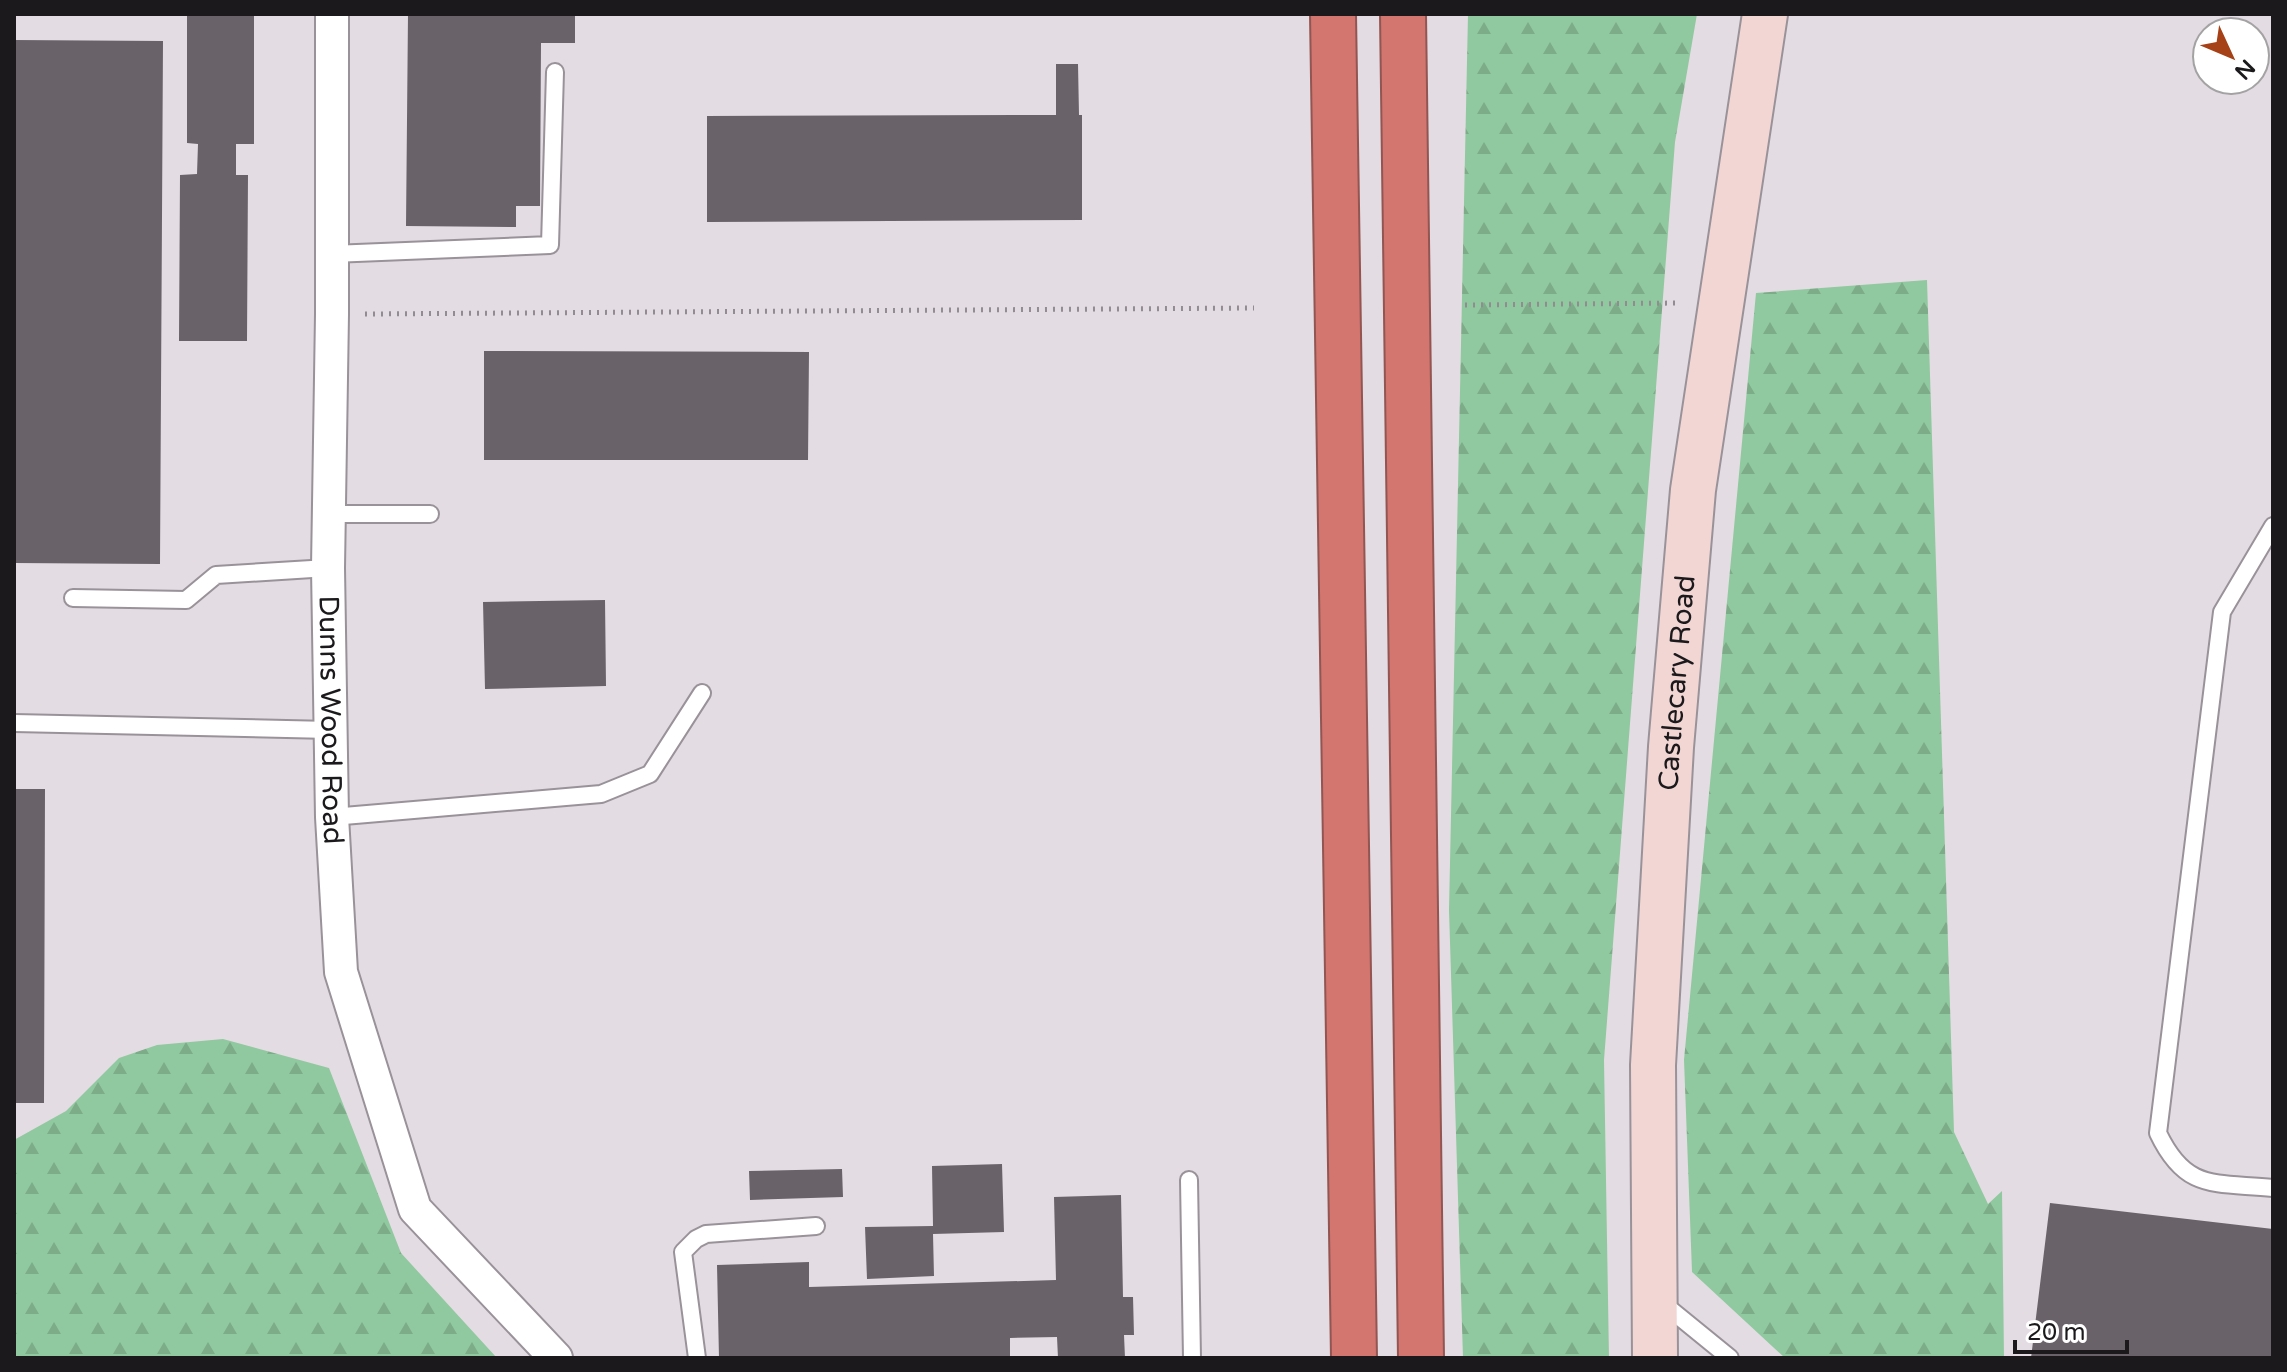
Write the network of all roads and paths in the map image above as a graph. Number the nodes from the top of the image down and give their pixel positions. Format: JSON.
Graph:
{"nodes":[{"id":1,"x":332,"y":14,"type":"edge"},
{"id":2,"x":1333,"y":14,"type":"edge"},
{"id":3,"x":1403,"y":14,"type":"edge"},
{"id":4,"x":1765,"y":14,"type":"edge"},
{"id":5,"x":555,"y":72,"type":"dead end"},
{"id":6,"x":332,"y":254,"type":"junction"},
{"id":7,"x":1721,"y":303,"type":"junction"},
{"id":8,"x":1465,"y":305,"type":"dead end"},
{"id":9,"x":1254,"y":308,"type":"dead end"},
{"id":10,"x":332,"y":314,"type":"junction"},
{"id":11,"x":329,"y":514,"type":"junction"},
{"id":12,"x":430,"y":514,"type":"dead end"},
{"id":13,"x":2273,"y":526,"type":"edge"},
{"id":14,"x":328,"y":568,"type":"junction"},
{"id":15,"x":73,"y":598,"type":"dead end"},
{"id":16,"x":702,"y":693,"type":"dead end"},
{"id":17,"x":14,"y":723,"type":"edge"},
{"id":18,"x":330,"y":730,"type":"junction"},
{"id":19,"x":332,"y":817,"type":"junction"},
{"id":20,"x":1189,"y":1180,"type":"dead end"},
{"id":21,"x":2273,"y":1188,"type":"edge"},
{"id":22,"x":816,"y":1226,"type":"dead end"},
{"id":23,"x":1654,"y":1295,"type":"junction"},
{"id":24,"x":556,"y":1358,"type":"edge"},
{"id":25,"x":697,"y":1358,"type":"edge"},
{"id":26,"x":1192,"y":1358,"type":"edge"},
{"id":27,"x":1354,"y":1358,"type":"edge"},
{"id":28,"x":1421,"y":1358,"type":"edge"},
{"id":29,"x":1655,"y":1358,"type":"edge"},
{"id":30,"x":1730,"y":1358,"type":"edge"}],
"edges":[{"from":1,"to":6,"type":"street","name":"Dunns Wood Road"},
{"from":2,"to":27,"type":"highway"},
{"from":3,"to":28,"type":"highway"},
{"from":4,"to":7,"type":"main road","name":"Castlecary Road"},
{"from":5,"to":6,"type":"lane"},
{"from":6,"to":10,"type":"street","name":"Dunns Wood Road"},
{"from":7,"to":8,"type":"path"},
{"from":7,"to":23,"type":"main road","name":"Castlecary Road"},
{"from":9,"to":10,"type":"path"},
{"from":10,"to":11,"type":"street","name":"Dunns Wood Road"},
{"from":11,"to":12,"type":"lane"},
{"from":11,"to":14,"type":"street","name":"Dunns Wood Road"},
{"from":13,"to":21,"type":"lane"},
{"from":14,"to":15,"type":"lane"},
{"from":14,"to":18,"type":"street","name":"Dunns Wood Road"},
{"from":16,"to":19,"type":"lane"},
{"from":17,"to":18,"type":"lane"},
{"from":18,"to":19,"type":"street","name":"Dunns Wood Road"},
{"from":19,"to":24,"type":"street","name":"Dunns Wood Road"},
{"from":20,"to":26,"type":"lane"},
{"from":22,"to":25,"type":"lane"},
{"from":23,"to":29,"type":"main road","name":"Castlecary Road"},
{"from":23,"to":30,"type":"lane"}]}
